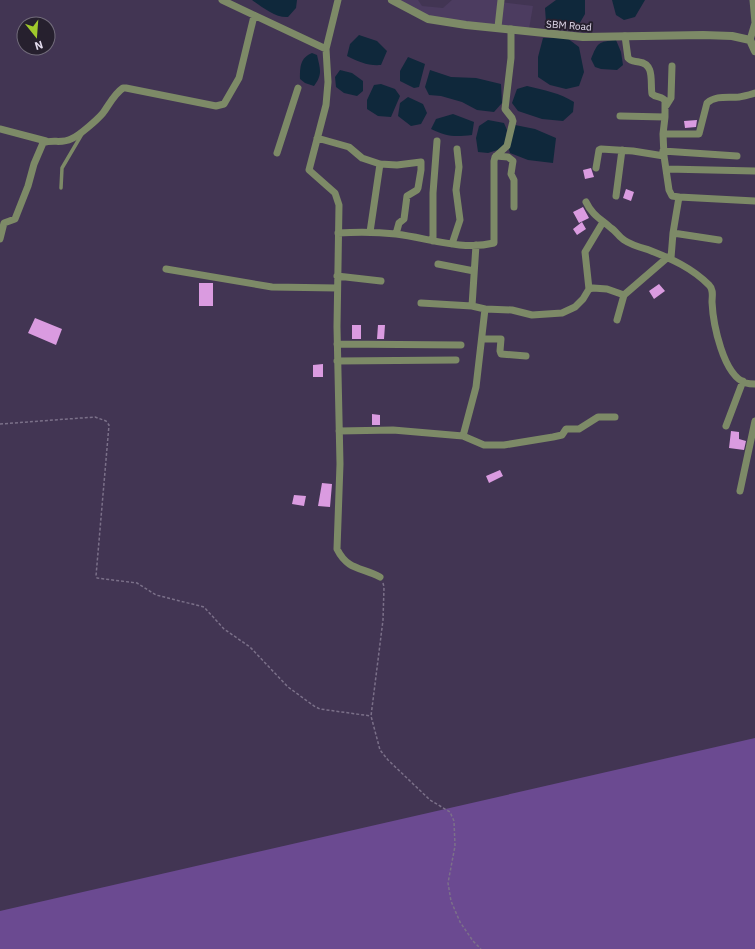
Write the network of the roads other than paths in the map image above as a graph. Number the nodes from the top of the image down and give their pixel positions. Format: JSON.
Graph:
{"nodes":[{"id":1,"x":222,"y":0,"type":"edge"},
{"id":2,"x":338,"y":0,"type":"edge"},
{"id":3,"x":392,"y":0,"type":"edge"},
{"id":4,"x":501,"y":0,"type":"edge"},
{"id":5,"x":753,"y":0,"type":"edge"},
{"id":6,"x":254,"y":16,"type":"junction"},
{"id":7,"x":755,"y":21,"type":"edge"},
{"id":8,"x":498,"y":28,"type":"junction"},
{"id":9,"x":511,"y":29,"type":"junction"},
{"id":10,"x":625,"y":36,"type":"junction"},
{"id":11,"x":750,"y":40,"type":"junction"},
{"id":12,"x":326,"y":49,"type":"junction"},
{"id":13,"x":755,"y":52,"type":"edge"},
{"id":14,"x":672,"y":66,"type":"dead end"},
{"id":15,"x":298,"y":88,"type":"dead end"},
{"id":16,"x":755,"y":93,"type":"edge"},
{"id":17,"x":665,"y":107,"type":"junction"},
{"id":18,"x":620,"y":116,"type":"dead end"},
{"id":19,"x":665,"y":117,"type":"junction"},
{"id":20,"x":85,"y":128,"type":"junction"},
{"id":21,"x":0,"y":131,"type":"edge"},
{"id":22,"x":663,"y":134,"type":"junction"},
{"id":23,"x":317,"y":138,"type":"junction"},
{"id":24,"x":437,"y":141,"type":"dead end"},
{"id":25,"x":46,"y":142,"type":"junction"},
{"id":26,"x":457,"y":149,"type":"dead end"},
{"id":27,"x":622,"y":150,"type":"junction"},
{"id":28,"x":277,"y":153,"type":"dead end"},
{"id":29,"x":663,"y":154,"type":"junction"},
{"id":30,"x":496,"y":156,"type":"junction"},
{"id":31,"x":737,"y":156,"type":"dead end"},
{"id":32,"x":380,"y":164,"type":"junction"},
{"id":33,"x":596,"y":168,"type":"dead end"},
{"id":34,"x":667,"y":169,"type":"junction"},
{"id":35,"x":755,"y":171,"type":"edge"},
{"id":36,"x":61,"y":188,"type":"dead end"},
{"id":37,"x":616,"y":196,"type":"dead end"},
{"id":38,"x":679,"y":197,"type":"junction"},
{"id":39,"x":755,"y":201,"type":"edge"},
{"id":40,"x":586,"y":202,"type":"dead end"},
{"id":41,"x":514,"y":207,"type":"dead end"},
{"id":42,"x":603,"y":222,"type":"junction"},
{"id":43,"x":370,"y":232,"type":"junction"},
{"id":44,"x":338,"y":233,"type":"junction"},
{"id":45,"x":673,"y":233,"type":"junction"},
{"id":46,"x":396,"y":234,"type":"junction"},
{"id":47,"x":0,"y":239,"type":"edge"},
{"id":48,"x":718,"y":240,"type":"dead end"},
{"id":49,"x":433,"y":241,"type":"junction"},
{"id":50,"x":452,"y":244,"type":"junction"},
{"id":51,"x":476,"y":245,"type":"junction"},
{"id":52,"x":670,"y":258,"type":"junction"},
{"id":53,"x":438,"y":264,"type":"dead end"},
{"id":54,"x":166,"y":269,"type":"dead end"},
{"id":55,"x":474,"y":271,"type":"junction"},
{"id":56,"x":336,"y":276,"type":"junction"},
{"id":57,"x":381,"y":281,"type":"dead end"},
{"id":58,"x":337,"y":288,"type":"junction"},
{"id":59,"x":589,"y":289,"type":"junction"},
{"id":60,"x":624,"y":295,"type":"junction"},
{"id":61,"x":421,"y":303,"type":"dead end"},
{"id":62,"x":472,"y":306,"type":"junction"},
{"id":63,"x":485,"y":309,"type":"junction"},
{"id":64,"x":617,"y":320,"type":"dead end"},
{"id":65,"x":482,"y":339,"type":"junction"},
{"id":66,"x":337,"y":344,"type":"junction"},
{"id":67,"x":461,"y":345,"type":"dead end"},
{"id":68,"x":526,"y":356,"type":"dead end"},
{"id":69,"x":456,"y":360,"type":"dead end"},
{"id":70,"x":338,"y":361,"type":"junction"},
{"id":71,"x":743,"y":381,"type":"junction"},
{"id":72,"x":755,"y":384,"type":"edge"},
{"id":73,"x":615,"y":417,"type":"dead end"},
{"id":74,"x":755,"y":421,"type":"edge"},
{"id":75,"x":726,"y":426,"type":"dead end"},
{"id":76,"x":339,"y":431,"type":"junction"},
{"id":77,"x":463,"y":436,"type":"junction"},
{"id":78,"x":752,"y":444,"type":"edge"},
{"id":79,"x":740,"y":491,"type":"dead end"},
{"id":80,"x":380,"y":577,"type":"road end"}],
"edges":[{"from":1,"to":6,"type":"street"},
{"from":2,"to":12,"type":"street"},
{"from":3,"to":8,"type":"street","name":"SBM Road"},
{"from":4,"to":8,"type":"street"},
{"from":5,"to":7,"type":"street"},
{"from":6,"to":12,"type":"street"},
{"from":6,"to":20,"type":"street"},
{"from":7,"to":11,"type":"street"},
{"from":8,"to":9,"type":"street","name":"SBM Road"},
{"from":9,"to":10,"type":"street","name":"SBM Road"},
{"from":9,"to":30,"type":"street"},
{"from":10,"to":11,"type":"street","name":"SBM Road"},
{"from":10,"to":17,"type":"street"},
{"from":11,"to":13,"type":"street"},
{"from":12,"to":23,"type":"street"},
{"from":14,"to":17,"type":"street"},
{"from":15,"to":28,"type":"street"},
{"from":16,"to":22,"type":"street"},
{"from":17,"to":19,"type":"street"},
{"from":18,"to":19,"type":"street"},
{"from":19,"to":22,"type":"street"},
{"from":20,"to":25,"type":"street"},
{"from":20,"to":36,"type":"lane"},
{"from":21,"to":25,"type":"street"},
{"from":22,"to":29,"type":"street"},
{"from":23,"to":32,"type":"street"},
{"from":23,"to":44,"type":"street"},
{"from":24,"to":49,"type":"street"},
{"from":25,"to":47,"type":"street"},
{"from":26,"to":50,"type":"street"},
{"from":27,"to":29,"type":"street"},
{"from":27,"to":33,"type":"street"},
{"from":27,"to":37,"type":"street"},
{"from":29,"to":31,"type":"street"},
{"from":29,"to":34,"type":"street"},
{"from":30,"to":41,"type":"street"},
{"from":30,"to":51,"type":"street"},
{"from":32,"to":43,"type":"street"},
{"from":32,"to":46,"type":"street"},
{"from":34,"to":35,"type":"street"},
{"from":34,"to":38,"type":"street"},
{"from":38,"to":39,"type":"street"},
{"from":38,"to":45,"type":"street"},
{"from":40,"to":42,"type":"street"},
{"from":42,"to":52,"type":"street"},
{"from":42,"to":59,"type":"street"},
{"from":43,"to":44,"type":"street"},
{"from":43,"to":46,"type":"street"},
{"from":44,"to":56,"type":"street"},
{"from":45,"to":48,"type":"street"},
{"from":45,"to":52,"type":"street"},
{"from":46,"to":49,"type":"street"},
{"from":49,"to":50,"type":"street"},
{"from":50,"to":51,"type":"street"},
{"from":51,"to":55,"type":"street"},
{"from":52,"to":60,"type":"street"},
{"from":52,"to":71,"type":"street"},
{"from":53,"to":55,"type":"street"},
{"from":54,"to":58,"type":"street"},
{"from":55,"to":62,"type":"street"},
{"from":56,"to":57,"type":"street"},
{"from":56,"to":58,"type":"street"},
{"from":58,"to":66,"type":"street"},
{"from":59,"to":60,"type":"street"},
{"from":59,"to":63,"type":"street"},
{"from":60,"to":64,"type":"street"},
{"from":61,"to":62,"type":"street"},
{"from":62,"to":63,"type":"street"},
{"from":63,"to":65,"type":"street"},
{"from":65,"to":68,"type":"street"},
{"from":65,"to":77,"type":"street"},
{"from":66,"to":67,"type":"street"},
{"from":66,"to":70,"type":"street"},
{"from":69,"to":70,"type":"street"},
{"from":70,"to":76,"type":"street"},
{"from":71,"to":72,"type":"street"},
{"from":71,"to":75,"type":"street"},
{"from":73,"to":77,"type":"street"},
{"from":74,"to":78,"type":"street"},
{"from":76,"to":77,"type":"street"},
{"from":76,"to":80,"type":"street"},
{"from":78,"to":79,"type":"street"}]}
